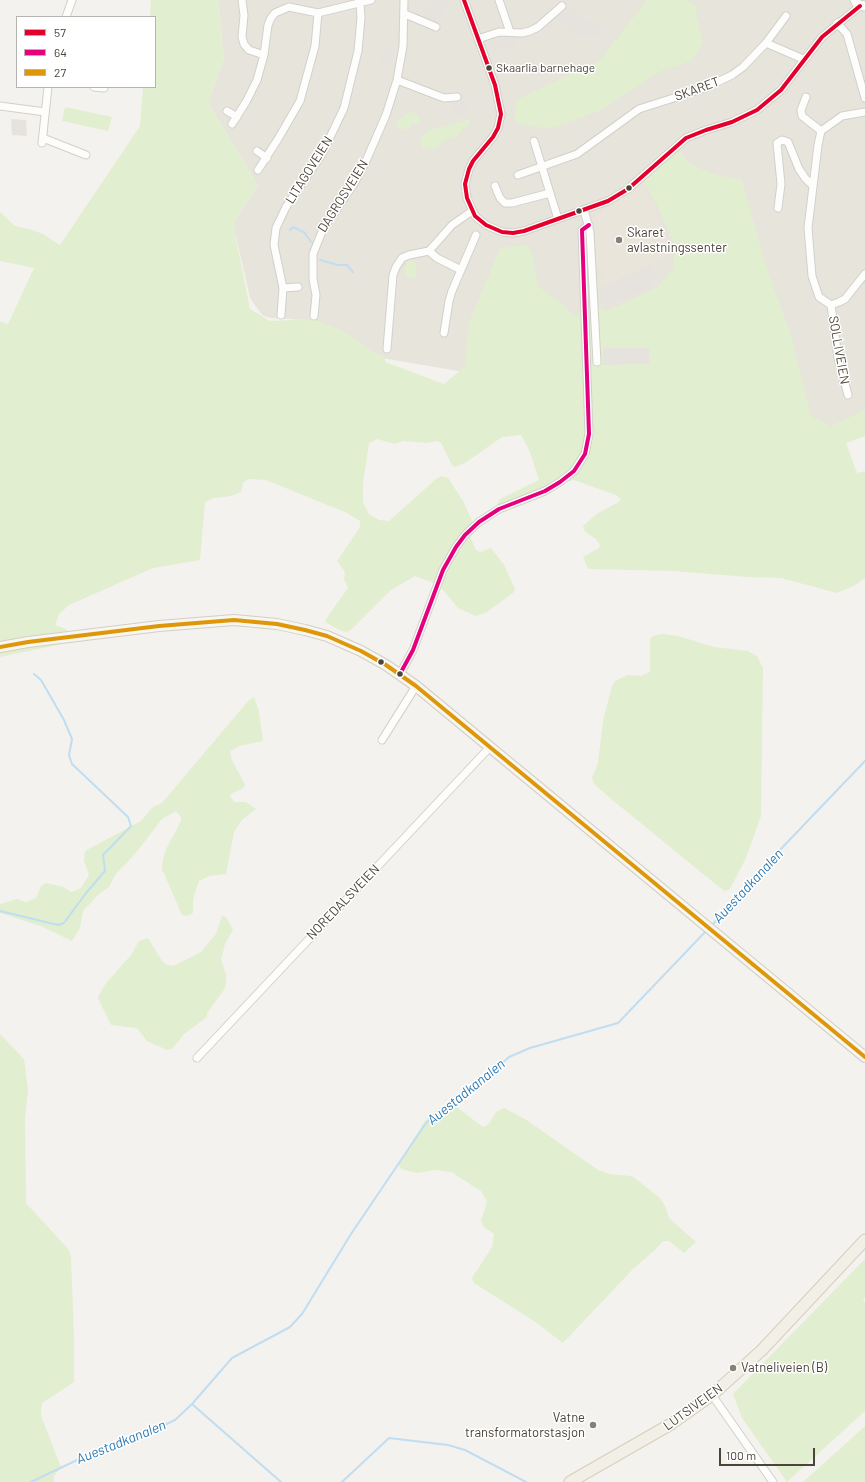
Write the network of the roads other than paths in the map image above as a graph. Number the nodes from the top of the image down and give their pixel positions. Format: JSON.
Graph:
{"nodes":[{"id":1,"x":72,"y":0,"type":"edge"},
{"id":2,"x":242,"y":0,"type":"edge"},
{"id":3,"x":371,"y":0,"type":"edge"},
{"id":4,"x":404,"y":0,"type":"edge"},
{"id":5,"x":464,"y":0,"type":"edge"},
{"id":6,"x":499,"y":0,"type":"edge"},
{"id":7,"x":360,"y":3,"type":"junction"},
{"id":8,"x":859,"y":3,"type":"edge"},
{"id":9,"x":562,"y":4,"type":"edge"},
{"id":10,"x":318,"y":13,"type":"junction"},
{"id":11,"x":405,"y":14,"type":"junction"},
{"id":12,"x":66,"y":16,"type":"edge"},
{"id":13,"x":786,"y":16,"type":"dead end"},
{"id":14,"x":837,"y":23,"type":"junction"},
{"id":15,"x":436,"y":26,"type":"dead end"},
{"id":16,"x":510,"y":32,"type":"junction"},
{"id":17,"x":478,"y":39,"type":"junction"},
{"id":18,"x":766,"y":43,"type":"junction"},
{"id":19,"x":264,"y":55,"type":"junction"},
{"id":20,"x":803,"y":59,"type":"junction"},
{"id":21,"x":397,"y":80,"type":"junction"},
{"id":22,"x":48,"y":88,"type":"edge"},
{"id":23,"x":806,"y":97,"type":"dead end"},
{"id":24,"x":457,"y":98,"type":"dead end"},
{"id":25,"x":865,"y":98,"type":"edge"},
{"id":26,"x":0,"y":106,"type":"edge"},
{"id":27,"x":227,"y":111,"type":"dead end"},
{"id":28,"x":45,"y":112,"type":"junction"},
{"id":29,"x":865,"y":112,"type":"edge"},
{"id":30,"x":237,"y":117,"type":"junction"},
{"id":31,"x":232,"y":124,"type":"dead end"},
{"id":32,"x":821,"y":131,"type":"junction"},
{"id":33,"x":534,"y":141,"type":"dead end"},
{"id":34,"x":257,"y":151,"type":"dead end"},
{"id":35,"x":86,"y":155,"type":"dead end"},
{"id":36,"x":266,"y":158,"type":"junction"},
{"id":37,"x":543,"y":166,"type":"junction"},
{"id":38,"x":258,"y":170,"type":"dead end"},
{"id":39,"x":518,"y":175,"type":"dead end"},
{"id":40,"x":495,"y":186,"type":"dead end"},
{"id":41,"x":813,"y":186,"type":"junction"},
{"id":42,"x":550,"y":193,"type":"junction"},
{"id":43,"x":778,"y":208,"type":"dead end"},
{"id":44,"x":584,"y":210,"type":"junction"},
{"id":45,"x":472,"y":211,"type":"junction"},
{"id":46,"x":558,"y":220,"type":"junction"},
{"id":47,"x":589,"y":225,"type":"junction"},
{"id":48,"x":476,"y":235,"type":"dead end"},
{"id":49,"x":430,"y":251,"type":"junction"},
{"id":50,"x":461,"y":270,"type":"junction"},
{"id":51,"x":865,"y":274,"type":"edge"},
{"id":52,"x":298,"y":287,"type":"dead end"},
{"id":53,"x":283,"y":288,"type":"junction"},
{"id":54,"x":831,"y":305,"type":"junction"},
{"id":55,"x":281,"y":314,"type":"dead end"},
{"id":56,"x":314,"y":316,"type":"dead end"},
{"id":57,"x":444,"y":333,"type":"dead end"},
{"id":58,"x":387,"y":349,"type":"dead end"},
{"id":59,"x":597,"y":362,"type":"dead end"},
{"id":60,"x":848,"y":395,"type":"dead end"},
{"id":61,"x":0,"y":647,"type":"edge"},
{"id":62,"x":400,"y":674,"type":"junction"},
{"id":63,"x":416,"y":686,"type":"junction"},
{"id":64,"x":382,"y":740,"type":"dead end"},
{"id":65,"x":490,"y":748,"type":"junction"},
{"id":66,"x":865,"y":1057,"type":"edge"},
{"id":67,"x":197,"y":1058,"type":"dead end"},
{"id":68,"x":865,"y":1240,"type":"edge"},
{"id":69,"x":712,"y":1395,"type":"junction"},
{"id":70,"x":570,"y":1482,"type":"edge"},
{"id":71,"x":773,"y":1482,"type":"edge"}],
"edges":[{"from":1,"to":12,"type":"street"},
{"from":2,"to":19,"type":"street"},
{"from":3,"to":7,"type":"street"},
{"from":4,"to":11,"type":"street","name":"DAGROSVEIEN"},
{"from":5,"to":17,"type":"street"},
{"from":6,"to":16,"type":"street"},
{"from":7,"to":10,"type":"street"},
{"from":7,"to":53,"type":"street","name":"LITAGOVEIEN"},
{"from":8,"to":14,"type":"street"},
{"from":9,"to":16,"type":"street"},
{"from":10,"to":19,"type":"street"},
{"from":10,"to":36,"type":"street"},
{"from":11,"to":15,"type":"street"},
{"from":11,"to":21,"type":"street","name":"DAGROSVEIEN"},
{"from":13,"to":18,"type":"street","name":"SKARET"},
{"from":14,"to":20,"type":"street"},
{"from":14,"to":25,"type":"street"},
{"from":16,"to":17,"type":"street"},
{"from":17,"to":45,"type":"street"},
{"from":18,"to":20,"type":"street"},
{"from":18,"to":37,"type":"street","name":"SKARET"},
{"from":19,"to":30,"type":"street"},
{"from":20,"to":44,"type":"street"},
{"from":21,"to":24,"type":"street"},
{"from":21,"to":56,"type":"street","name":"DAGROSVEIEN"},
{"from":22,"to":28,"type":"street"},
{"from":23,"to":32,"type":"street"},
{"from":26,"to":28,"type":"street"},
{"from":27,"to":30,"type":"street"},
{"from":28,"to":35,"type":"street"},
{"from":29,"to":32,"type":"street"},
{"from":30,"to":31,"type":"street"},
{"from":32,"to":41,"type":"street","name":"SOLLIVEIEN"},
{"from":33,"to":37,"type":"street"},
{"from":34,"to":36,"type":"street"},
{"from":36,"to":38,"type":"street"},
{"from":37,"to":39,"type":"street","name":"SKARET"},
{"from":37,"to":42,"type":"street"},
{"from":40,"to":42,"type":"street"},
{"from":41,"to":43,"type":"street"},
{"from":41,"to":54,"type":"street","name":"SOLLIVEIEN"},
{"from":42,"to":46,"type":"street"},
{"from":44,"to":46,"type":"street"},
{"from":44,"to":47,"type":"street"},
{"from":45,"to":46,"type":"street"},
{"from":45,"to":49,"type":"street"},
{"from":47,"to":59,"type":"street"},
{"from":47,"to":62,"type":"street"},
{"from":48,"to":50,"type":"street"},
{"from":49,"to":50,"type":"street"},
{"from":49,"to":58,"type":"street"},
{"from":50,"to":57,"type":"street"},
{"from":51,"to":54,"type":"street","name":"SOLLIVEIEN"},
{"from":52,"to":53,"type":"street"},
{"from":53,"to":55,"type":"street","name":"LITAGOVEIEN"},
{"from":54,"to":60,"type":"street","name":"SOLLIVEIEN"},
{"from":61,"to":62,"type":"main road"},
{"from":62,"to":63,"type":"main road"},
{"from":63,"to":64,"type":"street"},
{"from":63,"to":65,"type":"main road"},
{"from":65,"to":66,"type":"main road"},
{"from":65,"to":67,"type":"street","name":"NOREDALSVEIEN"},
{"from":68,"to":69,"type":"main road","name":"LUTSIVEIEN"},
{"from":69,"to":70,"type":"main road","name":"LUTSIVEIEN"},
{"from":69,"to":71,"type":"street"}]}
